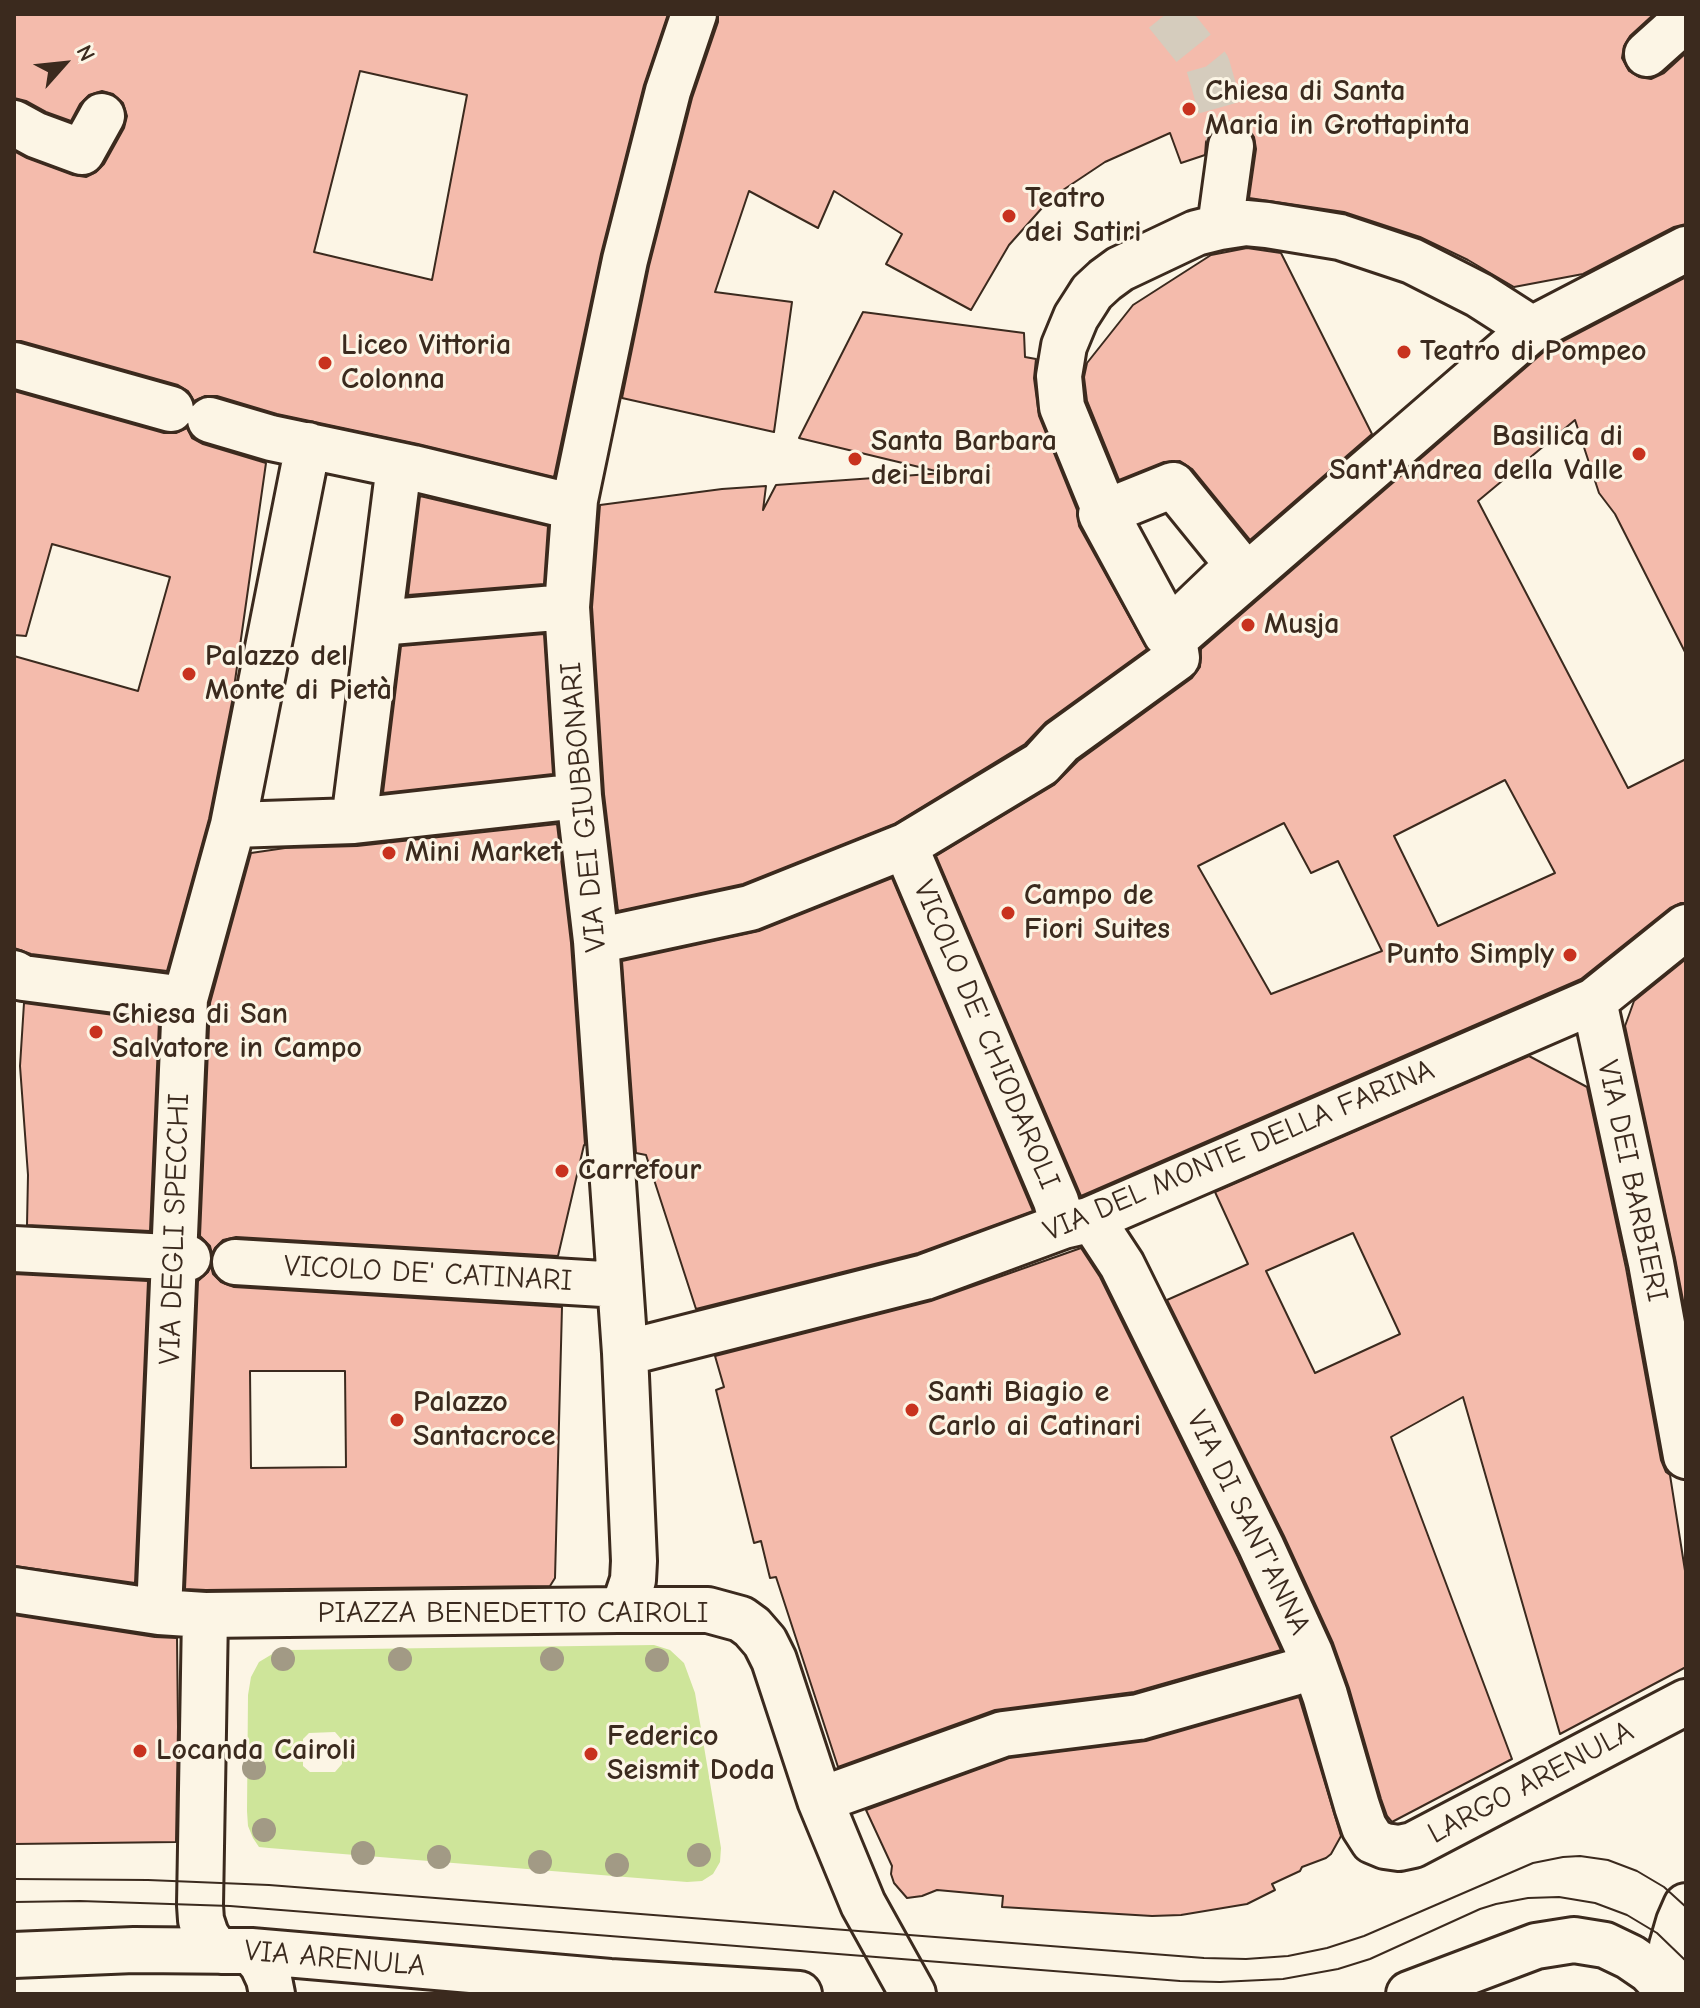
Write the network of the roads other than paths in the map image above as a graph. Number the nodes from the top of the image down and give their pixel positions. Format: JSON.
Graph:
{"nodes":[{"id":1,"x":694,"y":14,"type":"edge"},
{"id":2,"x":1686,"y":19,"type":"edge"},
{"id":3,"x":1647,"y":54,"type":"dead end"},
{"id":4,"x":102,"y":116,"type":"dead end"},
{"id":5,"x":14,"y":123,"type":"edge"},
{"id":6,"x":1231,"y":146,"type":"tunnel mouth"},
{"id":7,"x":1220,"y":227,"type":"junction"},
{"id":8,"x":1686,"y":249,"type":"edge"},
{"id":9,"x":1532,"y":329,"type":"junction"},
{"id":10,"x":14,"y":365,"type":"edge"},
{"id":11,"x":308,"y":445,"type":"junction"},
{"id":12,"x":399,"y":465,"type":"junction"},
{"id":13,"x":574,"y":507,"type":"junction"},
{"id":14,"x":1105,"y":512,"type":"junction"},
{"id":15,"x":567,"y":607,"type":"junction"},
{"id":16,"x":379,"y":623,"type":"junction"},
{"id":17,"x":1172,"y":635,"type":"junction"},
{"id":18,"x":579,"y":796,"type":"junction"},
{"id":19,"x":354,"y":821,"type":"junction"},
{"id":20,"x":230,"y":839,"type":"junction"},
{"id":21,"x":905,"y":846,"type":"junction"},
{"id":22,"x":1686,"y":927,"type":"edge"},
{"id":23,"x":596,"y":941,"type":"junction"},
{"id":24,"x":14,"y":973,"type":"edge"},
{"id":25,"x":185,"y":999,"type":"junction"},
{"id":26,"x":1594,"y":1001,"type":"junction"},
{"id":27,"x":1076,"y":1223,"type":"junction"},
{"id":28,"x":14,"y":1249,"type":"edge"},
{"id":29,"x":181,"y":1257,"type":"junction"},
{"id":30,"x":235,"y":1262,"type":"dead end"},
{"id":31,"x":620,"y":1285,"type":"junction"},
{"id":32,"x":625,"y":1353,"type":"junction"},
{"id":33,"x":1686,"y":1456,"type":"edge"},
{"id":34,"x":14,"y":1590,"type":"edge"},
{"id":35,"x":618,"y":1610,"type":"junction"},
{"id":36,"x":159,"y":1612,"type":"junction"},
{"id":37,"x":205,"y":1615,"type":"junction"},
{"id":38,"x":1310,"y":1653,"type":"junction"},
{"id":39,"x":1686,"y":1702,"type":"edge"},
{"id":40,"x":820,"y":1800,"type":"junction"},
{"id":41,"x":1373,"y":1841,"type":"joint"},
{"id":42,"x":1686,"y":1906,"type":"edge"},
{"id":43,"x":236,"y":1951,"type":"junction"},
{"id":44,"x":14,"y":1955,"type":"edge"},
{"id":45,"x":540,"y":1985,"type":"edge"},
{"id":46,"x":1664,"y":1985,"type":"edge"},
{"id":47,"x":272,"y":1994,"type":"edge"},
{"id":48,"x":799,"y":1994,"type":"edge"},
{"id":49,"x":913,"y":1994,"type":"edge"},
{"id":50,"x":1409,"y":1994,"type":"edge"}],
"edges":[{"from":1,"to":13,"type":"street","name":"VIA DEI GIUBBONARI"},
{"from":2,"to":3,"type":"street"},
{"from":4,"to":5,"type":"street"},
{"from":6,"to":7,"type":"street"},
{"from":7,"to":9,"type":"street"},
{"from":7,"to":14,"type":"street"},
{"from":8,"to":9,"type":"street"},
{"from":9,"to":17,"type":"street"},
{"from":10,"to":11,"type":"street"},
{"from":11,"to":12,"type":"street"},
{"from":11,"to":20,"type":"street","name":"VIA DEGLI SPECCHI"},
{"from":12,"to":13,"type":"street"},
{"from":12,"to":16,"type":"street"},
{"from":13,"to":15,"type":"street","name":"VIA DEI GIUBBONARI"},
{"from":14,"to":17,"type":"street"},
{"from":14,"to":17,"type":"street"},
{"from":15,"to":16,"type":"street"},
{"from":15,"to":18,"type":"street","name":"VIA DEI GIUBBONARI"},
{"from":16,"to":19,"type":"street"},
{"from":17,"to":21,"type":"street"},
{"from":18,"to":19,"type":"street"},
{"from":18,"to":23,"type":"street","name":"VIA DEI GIUBBONARI"},
{"from":19,"to":20,"type":"street"},
{"from":20,"to":25,"type":"street","name":"VIA DEGLI SPECCHI"},
{"from":21,"to":23,"type":"street"},
{"from":21,"to":27,"type":"street","name":"VICOLO DE' CHIODAROLI"},
{"from":22,"to":26,"type":"street","name":"VIA DEL MONTE DELLA FARINA"},
{"from":23,"to":31,"type":"street","name":"VIA DEI GIUBBONARI"},
{"from":24,"to":25,"type":"street"},
{"from":25,"to":29,"type":"street","name":"VIA DEGLI SPECCHI"},
{"from":26,"to":27,"type":"street","name":"VIA DEL MONTE DELLA FARINA"},
{"from":26,"to":33,"type":"street","name":"VIA DEI BARBIERI"},
{"from":27,"to":32,"type":"street","name":"VIA DEL MONTE DELLA FARINA"},
{"from":27,"to":38,"type":"street","name":"VIA DI SANT'ANNA"},
{"from":28,"to":29,"type":"street"},
{"from":29,"to":36,"type":"street","name":"VIA DEGLI SPECCHI"},
{"from":30,"to":31,"type":"street","name":"VICOLO DE' CATINARI"},
{"from":31,"to":32,"type":"street","name":"VIA DEI GIUBBONARI"},
{"from":32,"to":35,"type":"street","name":"VIA DEI GIUBBONARI"},
{"from":34,"to":36,"type":"street","name":"PIAZZA BENEDETTO CAIROLI"},
{"from":35,"to":37,"type":"street","name":"PIAZZA BENEDETTO CAIROLI"},
{"from":35,"to":40,"type":"street","name":"PIAZZA BENEDETTO CAIROLI"},
{"from":36,"to":37,"type":"street","name":"PIAZZA BENEDETTO CAIROLI"},
{"from":37,"to":43,"type":"street"},
{"from":38,"to":40,"type":"street"},
{"from":38,"to":41,"type":"street","name":"VIA DI SANT'ANNA"},
{"from":39,"to":41,"type":"street","name":"LARGO ARENULA"},
{"from":40,"to":49,"type":"street","name":"PIAZZA BENEDETTO CAIROLI"},
{"from":42,"to":46,"type":"street"},
{"from":43,"to":44,"type":"street","name":"VIA ARENULA"},
{"from":43,"to":45,"type":"street","name":"VIA ARENULA"},
{"from":43,"to":47,"type":"street"},
{"from":45,"to":48,"type":"street","name":"VIA ARENULA"},
{"from":46,"to":50,"type":"street"}]}
